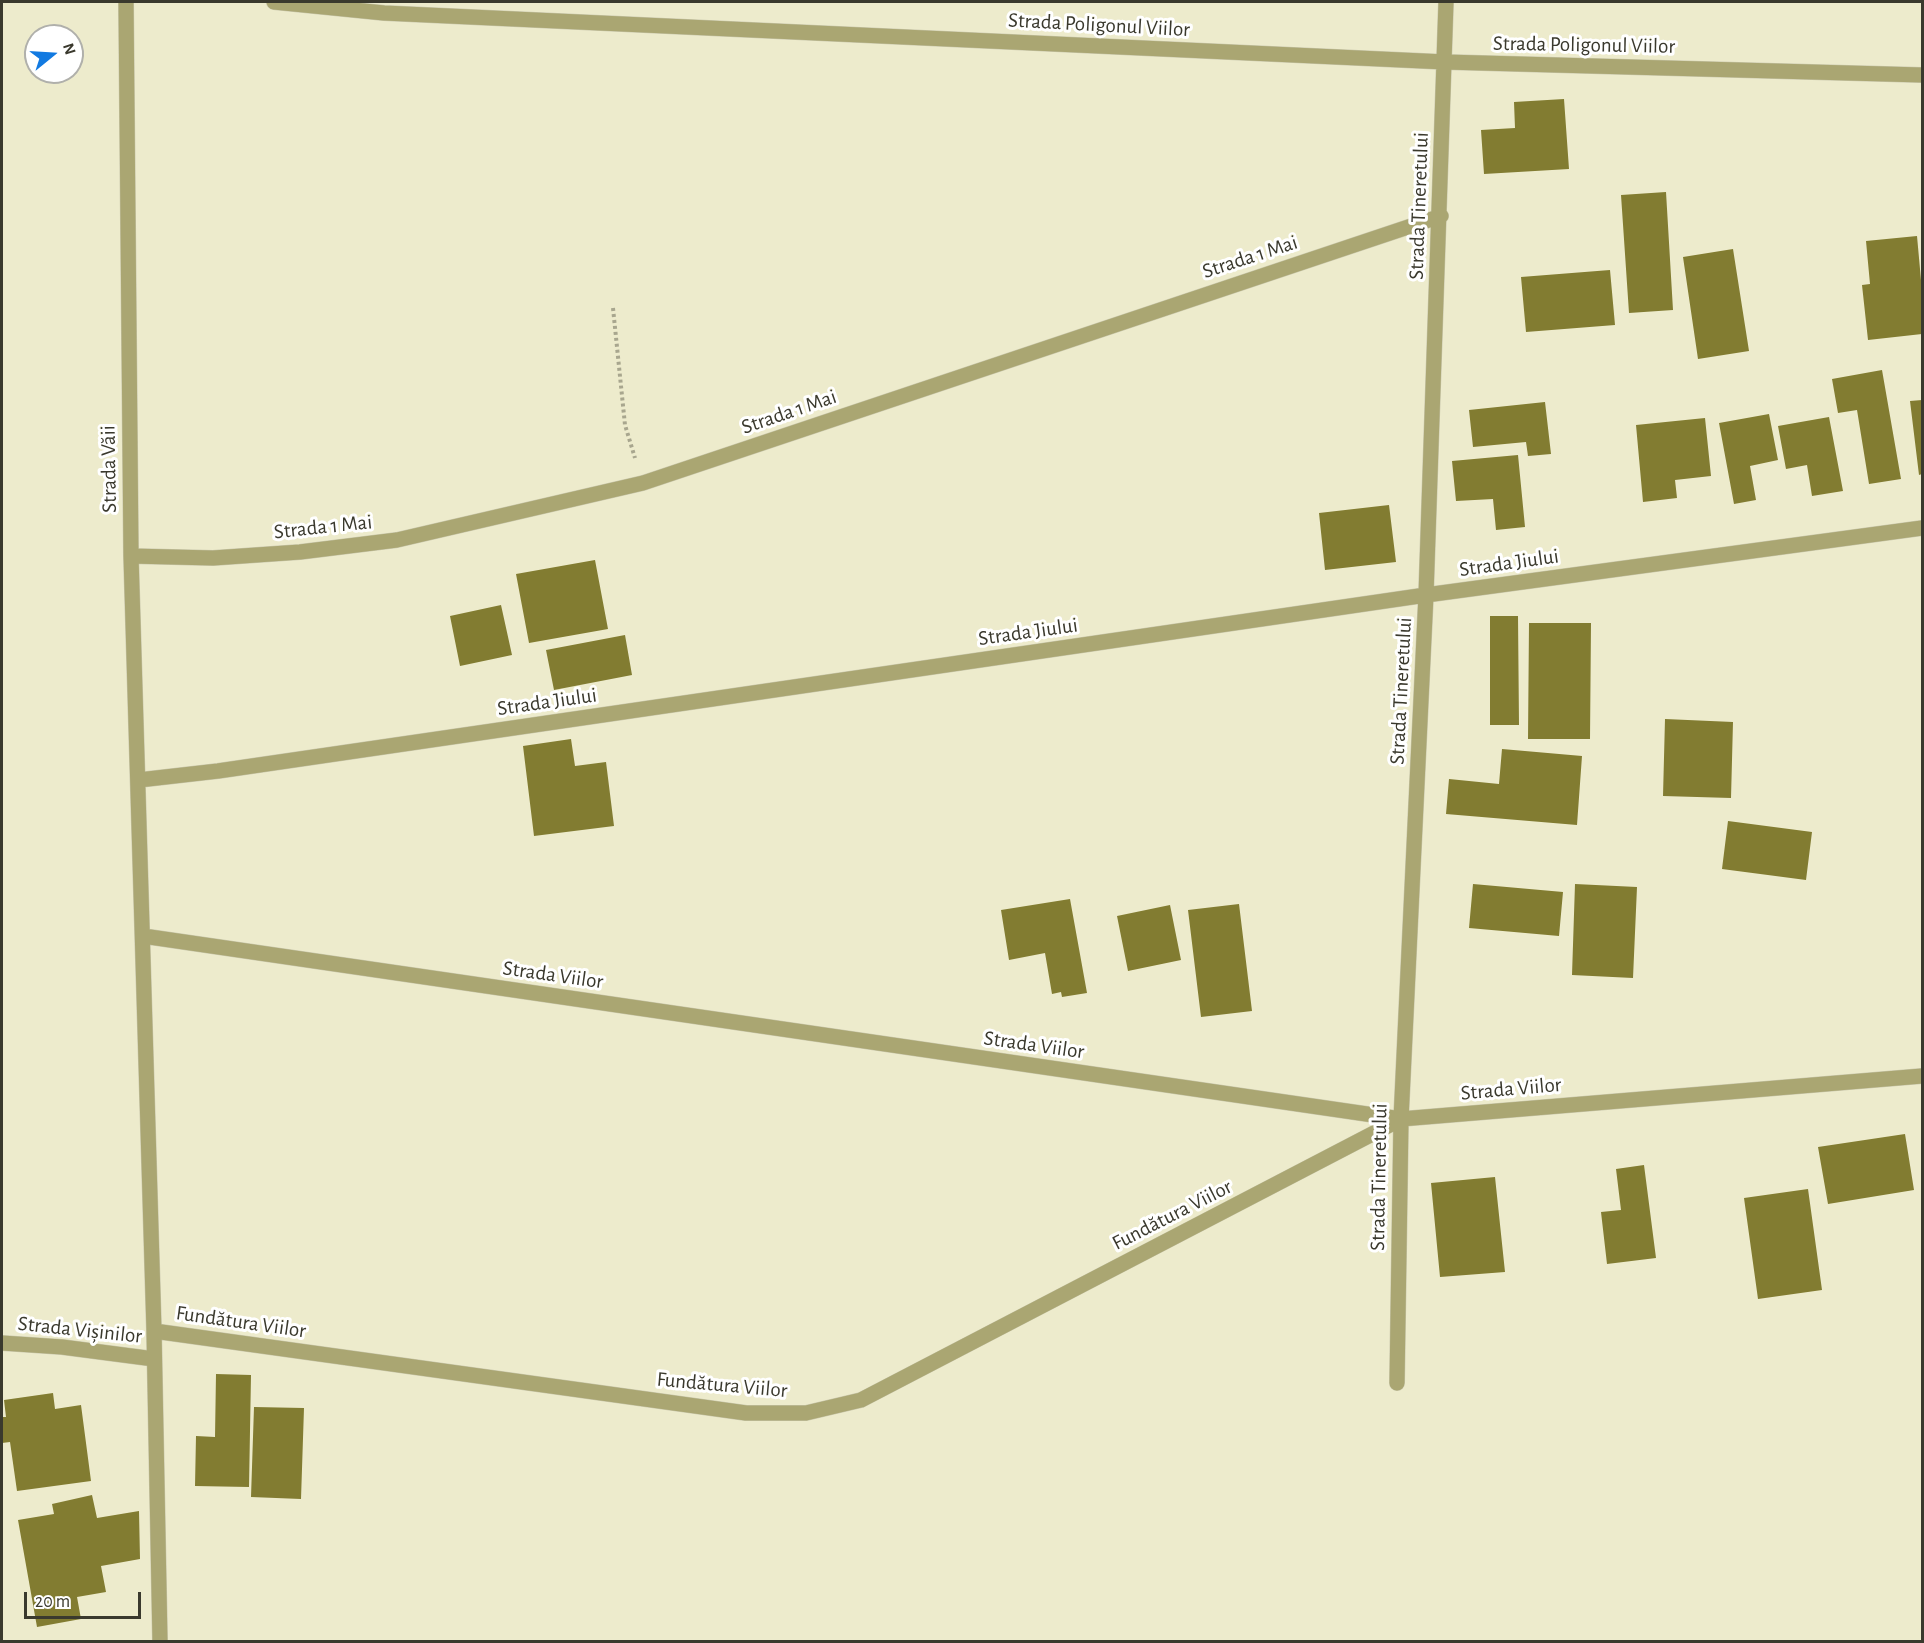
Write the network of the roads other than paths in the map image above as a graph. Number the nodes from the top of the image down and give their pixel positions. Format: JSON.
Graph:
{"nodes":[{"id":1,"x":126,"y":2,"type":"edge"},
{"id":2,"x":274,"y":2,"type":"edge"},
{"id":3,"x":1446,"y":2,"type":"edge"},
{"id":4,"x":1445,"y":62,"type":"junction"},
{"id":5,"x":1923,"y":75,"type":"edge"},
{"id":6,"x":1441,"y":216,"type":"junction"},
{"id":7,"x":1923,"y":528,"type":"edge"},
{"id":8,"x":131,"y":556,"type":"junction"},
{"id":9,"x":1426,"y":595,"type":"junction"},
{"id":10,"x":139,"y":780,"type":"junction"},
{"id":11,"x":143,"y":936,"type":"junction"},
{"id":12,"x":1923,"y":1076,"type":"edge"},
{"id":13,"x":1401,"y":1119,"type":"junction"},
{"id":14,"x":154,"y":1331,"type":"junction"},
{"id":15,"x":2,"y":1343,"type":"edge"},
{"id":16,"x":154,"y":1359,"type":"junction"},
{"id":17,"x":1396,"y":1383,"type":"dead end"},
{"id":18,"x":160,"y":1641,"type":"edge"}],
"edges":[{"from":1,"to":8,"type":"street","name":"Strada Văii"},
{"from":2,"to":4,"type":"street","name":"Strada Poligonul Viilor"},
{"from":3,"to":4,"type":"street","name":"Strada Tineretului"},
{"from":4,"to":5,"type":"street","name":"Strada Poligonul Viilor"},
{"from":4,"to":6,"type":"street","name":"Strada Tineretului"},
{"from":6,"to":8,"type":"street","name":"Strada 1 Mai"},
{"from":6,"to":9,"type":"street","name":"Strada Tineretului"},
{"from":7,"to":9,"type":"street","name":"Strada Jiului"},
{"from":8,"to":10,"type":"street","name":"Strada Văii"},
{"from":9,"to":10,"type":"street","name":"Strada Jiului"},
{"from":9,"to":13,"type":"street","name":"Strada Tineretului"},
{"from":10,"to":11,"type":"street","name":"Strada Văii"},
{"from":11,"to":13,"type":"street","name":"Strada Viilor"},
{"from":11,"to":14,"type":"street","name":"Strada Văii"},
{"from":12,"to":13,"type":"street","name":"Strada Viilor"},
{"from":13,"to":14,"type":"street","name":"Fundătura Viilor"},
{"from":13,"to":17,"type":"street","name":"Strada Tineretului"},
{"from":14,"to":16,"type":"street","name":"Strada Văii"},
{"from":15,"to":16,"type":"street","name":"Strada Vișinilor"},
{"from":16,"to":18,"type":"street","name":"Strada Văii"}]}
